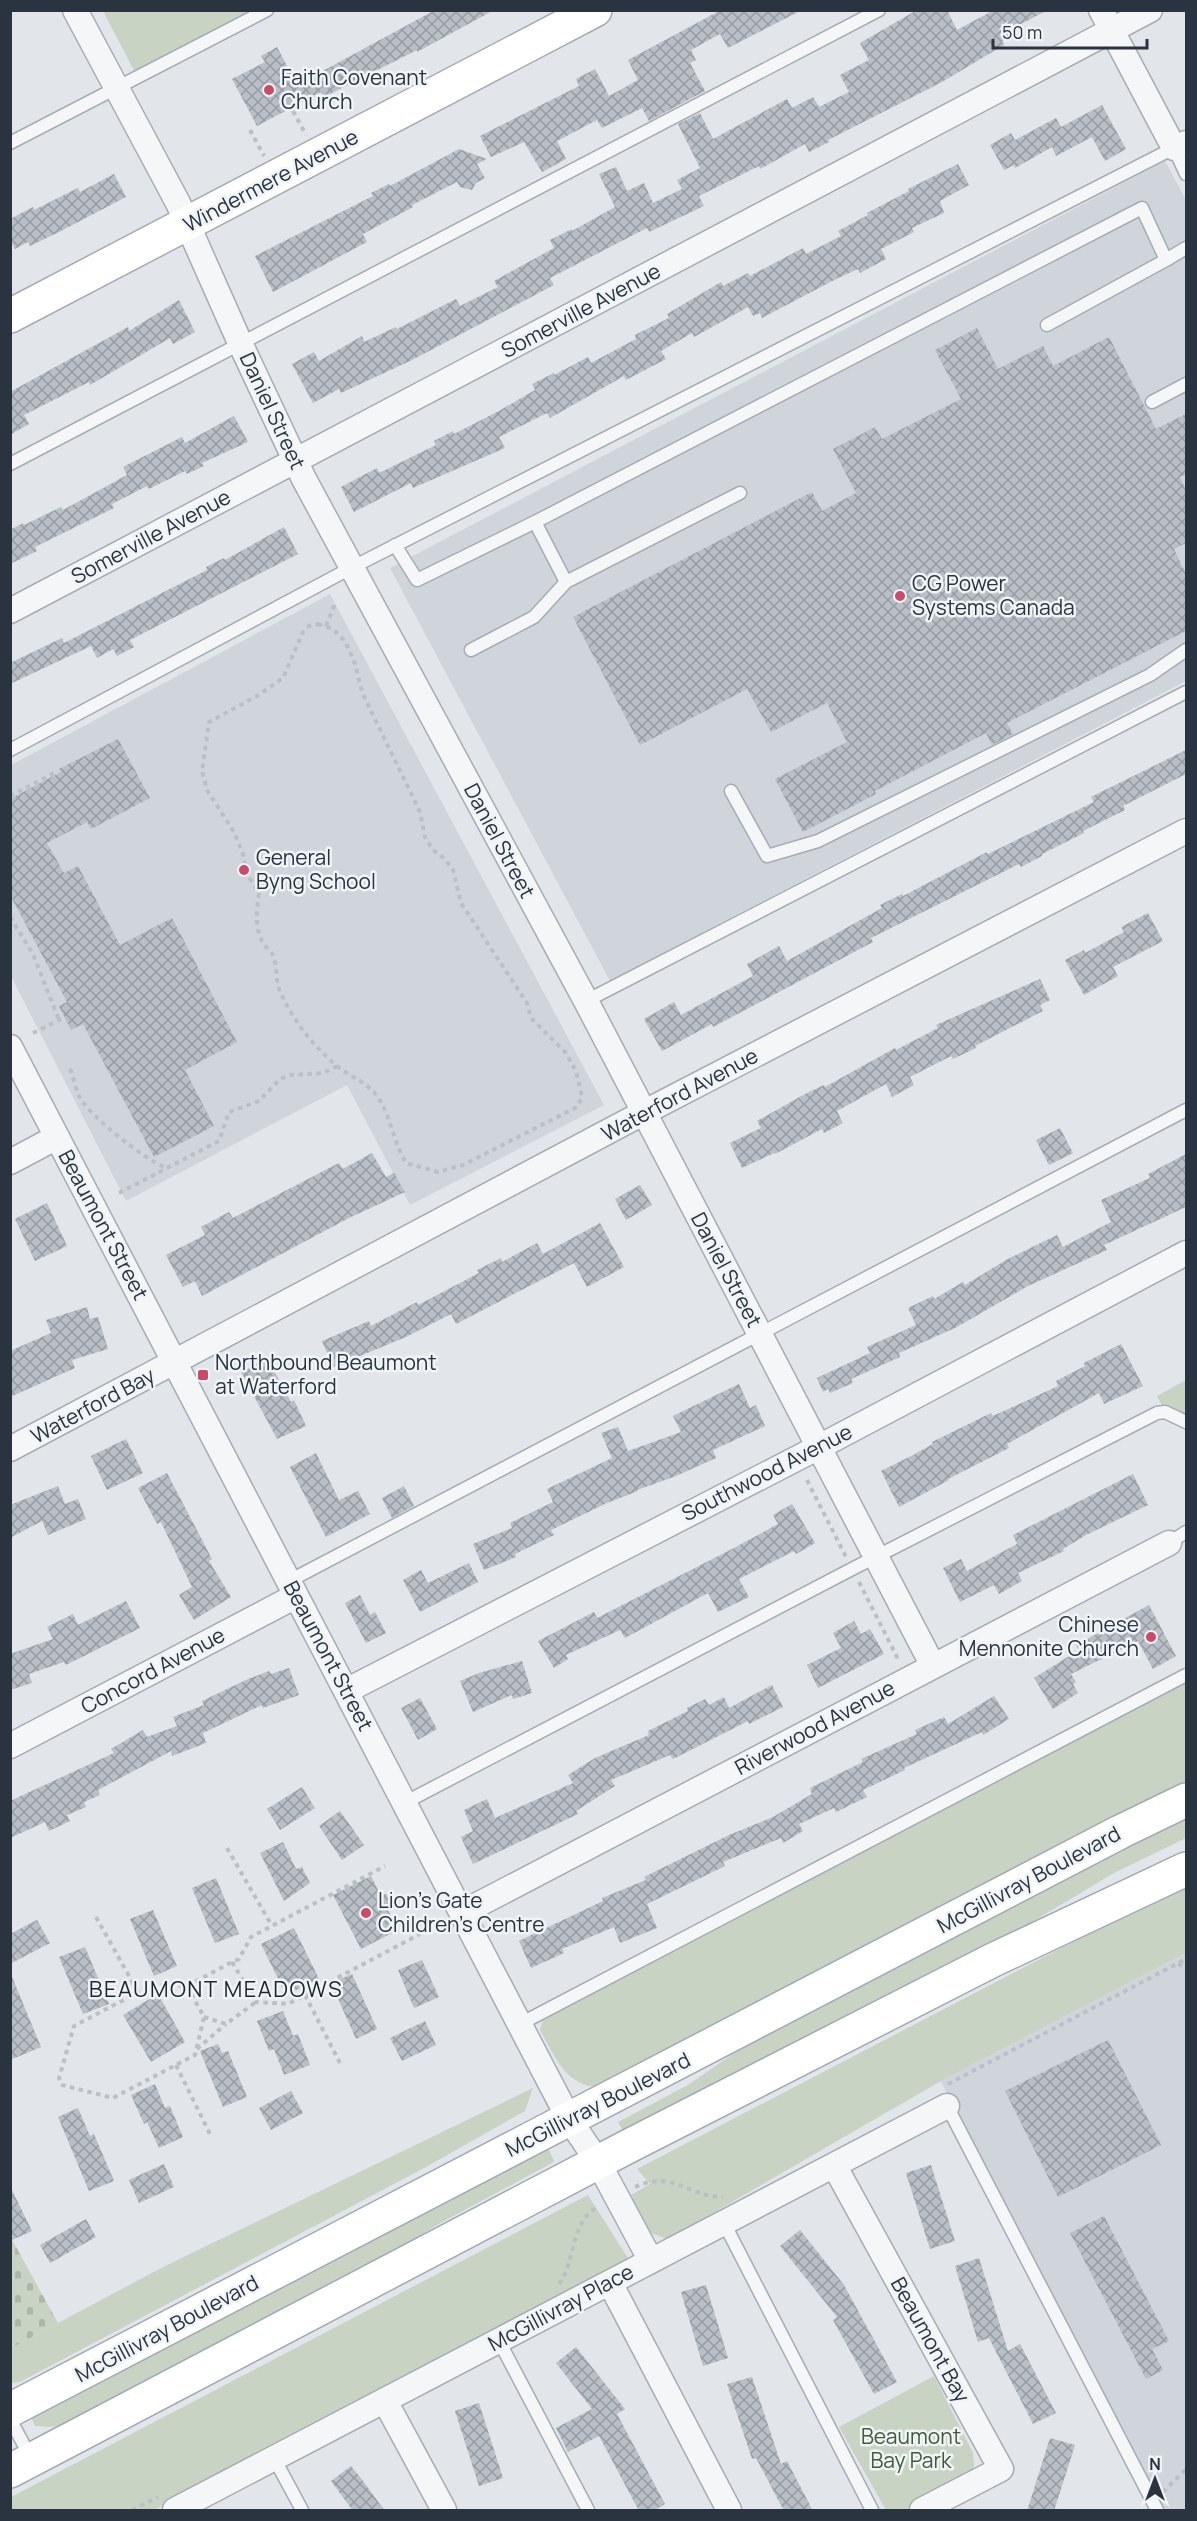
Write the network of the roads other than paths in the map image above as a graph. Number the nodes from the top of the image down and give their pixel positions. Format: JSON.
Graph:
{"nodes":[{"id":1,"x":75,"y":10,"type":"edge"},
{"id":2,"x":267,"y":10,"type":"edge"},
{"id":3,"x":595,"y":10,"type":"edge"},
{"id":4,"x":879,"y":10,"type":"edge"},
{"id":5,"x":1150,"y":10,"type":"edge"},
{"id":6,"x":1106,"y":20,"type":"edge"},
{"id":7,"x":116,"y":89,"type":"junction"},
{"id":8,"x":10,"y":144,"type":"edge"},
{"id":9,"x":1180,"y":146,"type":"edge"},
{"id":10,"x":1186,"y":174,"type":"edge"},
{"id":11,"x":186,"y":225,"type":"junction"},
{"id":12,"x":1186,"y":248,"type":"edge"},
{"id":13,"x":1166,"y":260,"type":"junction"},
{"id":14,"x":10,"y":316,"type":"edge"},
{"id":15,"x":1047,"y":324,"type":"dead end"},
{"id":16,"x":241,"y":345,"type":"junction"},
{"id":17,"x":1186,"y":384,"type":"edge"},
{"id":18,"x":1152,"y":402,"type":"dead end"},
{"id":19,"x":296,"y":461,"type":"junction"},
{"id":20,"x":10,"y":464,"type":"edge"},
{"id":21,"x":740,"y":493,"type":"dead end"},
{"id":22,"x":535,"y":522,"type":"junction"},
{"id":23,"x":395,"y":545,"type":"junction"},
{"id":24,"x":351,"y":568,"type":"junction"},
{"id":25,"x":566,"y":582,"type":"junction"},
{"id":26,"x":10,"y":611,"type":"edge"},
{"id":27,"x":471,"y":650,"type":"dead end"},
{"id":28,"x":1186,"y":650,"type":"edge"},
{"id":29,"x":1186,"y":692,"type":"edge"},
{"id":30,"x":10,"y":750,"type":"edge"},
{"id":31,"x":730,"y":791,"type":"dead end"},
{"id":32,"x":1186,"y":831,"type":"edge"},
{"id":33,"x":586,"y":1001,"type":"junction"},
{"id":34,"x":10,"y":1047,"type":"edge"},
{"id":35,"x":1186,"y":1110,"type":"edge"},
{"id":36,"x":643,"y":1113,"type":"junction"},
{"id":37,"x":57,"y":1137,"type":"junction"},
{"id":38,"x":10,"y":1162,"type":"edge"},
{"id":39,"x":1186,"y":1253,"type":"edge"},
{"id":40,"x":759,"y":1333,"type":"junction"},
{"id":41,"x":175,"y":1363,"type":"junction"},
{"id":42,"x":1186,"y":1422,"type":"edge"},
{"id":43,"x":819,"y":1447,"type":"junction"},
{"id":44,"x":10,"y":1449,"type":"edge"},
{"id":45,"x":1178,"y":1538,"type":"edge"},
{"id":46,"x":876,"y":1556,"type":"junction"},
{"id":47,"x":292,"y":1588,"type":"junction"},
{"id":48,"x":933,"y":1666,"type":"junction"},
{"id":49,"x":1186,"y":1674,"type":"edge"},
{"id":50,"x":346,"y":1691,"type":"junction"},
{"id":51,"x":10,"y":1746,"type":"edge"},
{"id":52,"x":1186,"y":1800,"type":"edge"},
{"id":53,"x":404,"y":1803,"type":"junction"},
{"id":54,"x":1186,"y":1869,"type":"edge"},
{"id":55,"x":462,"y":1913,"type":"junction"},
{"id":56,"x":520,"y":2024,"type":"junction"},
{"id":57,"x":947,"y":2106,"type":"joint"},
{"id":58,"x":569,"y":2119,"type":"junction"},
{"id":59,"x":598,"y":2162,"type":"junction"},
{"id":60,"x":834,"y":2165,"type":"junction"},
{"id":61,"x":724,"y":2223,"type":"junction"},
{"id":62,"x":651,"y":2261,"type":"junction"},
{"id":63,"x":610,"y":2283,"type":"junction"},
{"id":64,"x":499,"y":2341,"type":"junction"},
{"id":65,"x":385,"y":2401,"type":"junction"},
{"id":66,"x":10,"y":2410,"type":"edge"},
{"id":67,"x":10,"y":2419,"type":"edge"},
{"id":68,"x":274,"y":2458,"type":"junction"},
{"id":69,"x":21,"y":2465,"type":"edge"},
{"id":70,"x":1154,"y":2506,"type":"edge"},
{"id":71,"x":175,"y":2511,"type":"edge"},
{"id":72,"x":302,"y":2511,"type":"edge"},
{"id":73,"x":444,"y":2511,"type":"edge"},
{"id":74,"x":588,"y":2511,"type":"edge"},
{"id":75,"x":729,"y":2511,"type":"edge"},
{"id":76,"x":873,"y":2511,"type":"edge"},
{"id":77,"x":922,"y":2511,"type":"edge"}],
"edges":[{"from":1,"to":7,"type":"street","name":"Daniel Street"},
{"from":2,"to":7,"type":"lane"},
{"from":3,"to":11,"type":"main road","name":"Windermere Avenue"},
{"from":4,"to":16,"type":"lane"},
{"from":5,"to":6,"type":"street","name":"Somerville Avenue"},
{"from":6,"to":9,"type":"street"},
{"from":6,"to":19,"type":"street","name":"Somerville Avenue"},
{"from":7,"to":8,"type":"lane"},
{"from":7,"to":11,"type":"street","name":"Daniel Street"},
{"from":9,"to":10,"type":"lane"},
{"from":9,"to":23,"type":"lane"},
{"from":11,"to":14,"type":"main road","name":"Windermere Avenue"},
{"from":11,"to":16,"type":"street","name":"Daniel Street"},
{"from":12,"to":13,"type":"lane"},
{"from":13,"to":15,"type":"lane"},
{"from":13,"to":22,"type":"lane"},
{"from":16,"to":19,"type":"street","name":"Daniel Street"},
{"from":16,"to":20,"type":"lane"},
{"from":17,"to":18,"type":"lane"},
{"from":19,"to":24,"type":"street","name":"Daniel Street"},
{"from":19,"to":26,"type":"street","name":"Somerville Avenue"},
{"from":21,"to":25,"type":"lane"},
{"from":22,"to":23,"type":"lane"},
{"from":22,"to":25,"type":"lane"},
{"from":23,"to":24,"type":"lane"},
{"from":24,"to":30,"type":"lane"},
{"from":24,"to":33,"type":"street","name":"Daniel Street"},
{"from":25,"to":27,"type":"lane"},
{"from":28,"to":31,"type":"lane"},
{"from":29,"to":33,"type":"lane"},
{"from":32,"to":36,"type":"street","name":"Waterford Avenue"},
{"from":33,"to":36,"type":"street","name":"Daniel Street"},
{"from":34,"to":37,"type":"street","name":"Beaumont Street"},
{"from":35,"to":40,"type":"lane"},
{"from":36,"to":40,"type":"street","name":"Daniel Street"},
{"from":36,"to":41,"type":"street","name":"Waterford Avenue"},
{"from":37,"to":38,"type":"street"},
{"from":37,"to":41,"type":"street","name":"Beaumont Street"},
{"from":39,"to":43,"type":"street","name":"Southwood Avenue"},
{"from":40,"to":43,"type":"street","name":"Daniel Street"},
{"from":40,"to":47,"type":"lane"},
{"from":41,"to":44,"type":"street","name":"Waterford Bay"},
{"from":41,"to":47,"type":"street","name":"Beaumont Street"},
{"from":42,"to":46,"type":"lane"},
{"from":43,"to":46,"type":"street","name":"Daniel Street"},
{"from":43,"to":50,"type":"street","name":"Southwood Avenue"},
{"from":45,"to":48,"type":"street","name":"Riverwood Avenue"},
{"from":46,"to":48,"type":"street","name":"Daniel Street"},
{"from":46,"to":53,"type":"lane"},
{"from":47,"to":50,"type":"street","name":"Beaumont Street"},
{"from":47,"to":51,"type":"street","name":"Concord Avenue"},
{"from":48,"to":55,"type":"street","name":"Riverwood Avenue"},
{"from":49,"to":56,"type":"lane"},
{"from":50,"to":53,"type":"street","name":"Beaumont Street"},
{"from":52,"to":58,"type":"main road","name":"McGillivray Boulevard"},
{"from":53,"to":55,"type":"street","name":"Beaumont Street"},
{"from":54,"to":59,"type":"main road"},
{"from":55,"to":56,"type":"street","name":"Beaumont Street"},
{"from":56,"to":58,"type":"street","name":"Beaumont Street"},
{"from":57,"to":60,"type":"street","name":"McGillivray Place"},
{"from":57,"to":70,"type":"lane"},
{"from":58,"to":59,"type":"street","name":"Beaumont Street"},
{"from":58,"to":66,"type":"main road","name":"McGillivray Boulevard"},
{"from":59,"to":62,"type":"street","name":"Beaumont Street"},
{"from":59,"to":69,"type":"main road"},
{"from":60,"to":61,"type":"street","name":"McGillivray Place"},
{"from":60,"to":77,"type":"street","name":"Beaumont Bay"},
{"from":61,"to":62,"type":"street","name":"McGillivray Place"},
{"from":61,"to":76,"type":"lane"},
{"from":62,"to":63,"type":"street","name":"McGillivray Place"},
{"from":63,"to":64,"type":"street","name":"McGillivray Place"},
{"from":63,"to":75,"type":"street"},
{"from":64,"to":65,"type":"street","name":"McGillivray Place"},
{"from":64,"to":74,"type":"lane"},
{"from":65,"to":68,"type":"street","name":"McGillivray Place"},
{"from":65,"to":73,"type":"street"},
{"from":67,"to":69,"type":"lane"},
{"from":68,"to":71,"type":"street","name":"McGillivray Place"},
{"from":68,"to":72,"type":"lane"}]}
